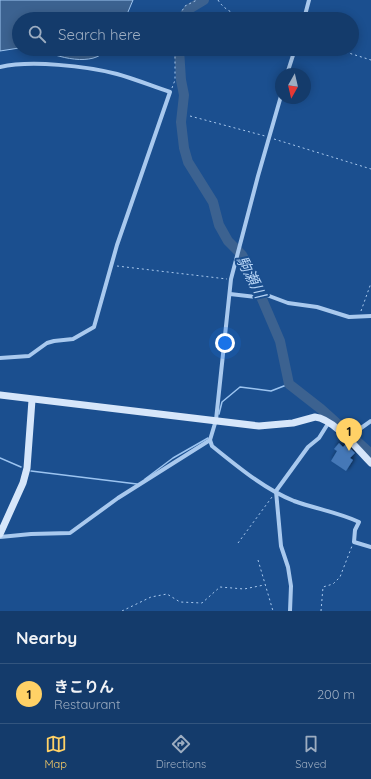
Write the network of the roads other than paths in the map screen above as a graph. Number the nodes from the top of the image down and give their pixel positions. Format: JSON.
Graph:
{"nodes":[{"id":1,"x":309,"y":0,"type":"edge"},
{"id":2,"x":306,"y":12,"type":"edge"},
{"id":3,"x":293,"y":56,"type":"edge"},
{"id":4,"x":0,"y":67,"type":"edge"},
{"id":5,"x":290,"y":68,"type":"edge"},
{"id":6,"x":279,"y":104,"type":"edge"},
{"id":7,"x":230,"y":294,"type":"junction"},
{"id":8,"x":371,"y":316,"type":"edge"},
{"id":9,"x":0,"y":358,"type":"edge"},
{"id":10,"x":0,"y":395,"type":"edge"},
{"id":11,"x":32,"y":400,"type":"junction"},
{"id":12,"x":216,"y":420,"type":"junction"},
{"id":13,"x":371,"y":421,"type":"edge"},
{"id":14,"x":329,"y":422,"type":"junction"},
{"id":15,"x":347,"y":438,"type":"junction"},
{"id":16,"x":210,"y":440,"type":"junction"},
{"id":17,"x":371,"y":463,"type":"edge"},
{"id":18,"x":276,"y":491,"type":"junction"},
{"id":19,"x":0,"y":534,"type":"edge"},
{"id":20,"x":0,"y":537,"type":"edge"},
{"id":21,"x":371,"y":547,"type":"edge"},
{"id":22,"x":290,"y":611,"type":"edge"}],
"edges":[{"from":1,"to":2,"type":"street"},
{"from":3,"to":5,"type":"street"},
{"from":4,"to":9,"type":"street"},
{"from":6,"to":7,"type":"street"},
{"from":7,"to":8,"type":"street"},
{"from":7,"to":12,"type":"street"},
{"from":10,"to":11,"type":"street"},
{"from":11,"to":12,"type":"street"},
{"from":11,"to":19,"type":"street"},
{"from":12,"to":14,"type":"street"},
{"from":12,"to":16,"type":"street"},
{"from":13,"to":15,"type":"street"},
{"from":14,"to":15,"type":"street"},
{"from":14,"to":18,"type":"street"},
{"from":15,"to":17,"type":"street"},
{"from":16,"to":18,"type":"street"},
{"from":16,"to":20,"type":"street"},
{"from":18,"to":21,"type":"street"},
{"from":18,"to":22,"type":"street"}]}
